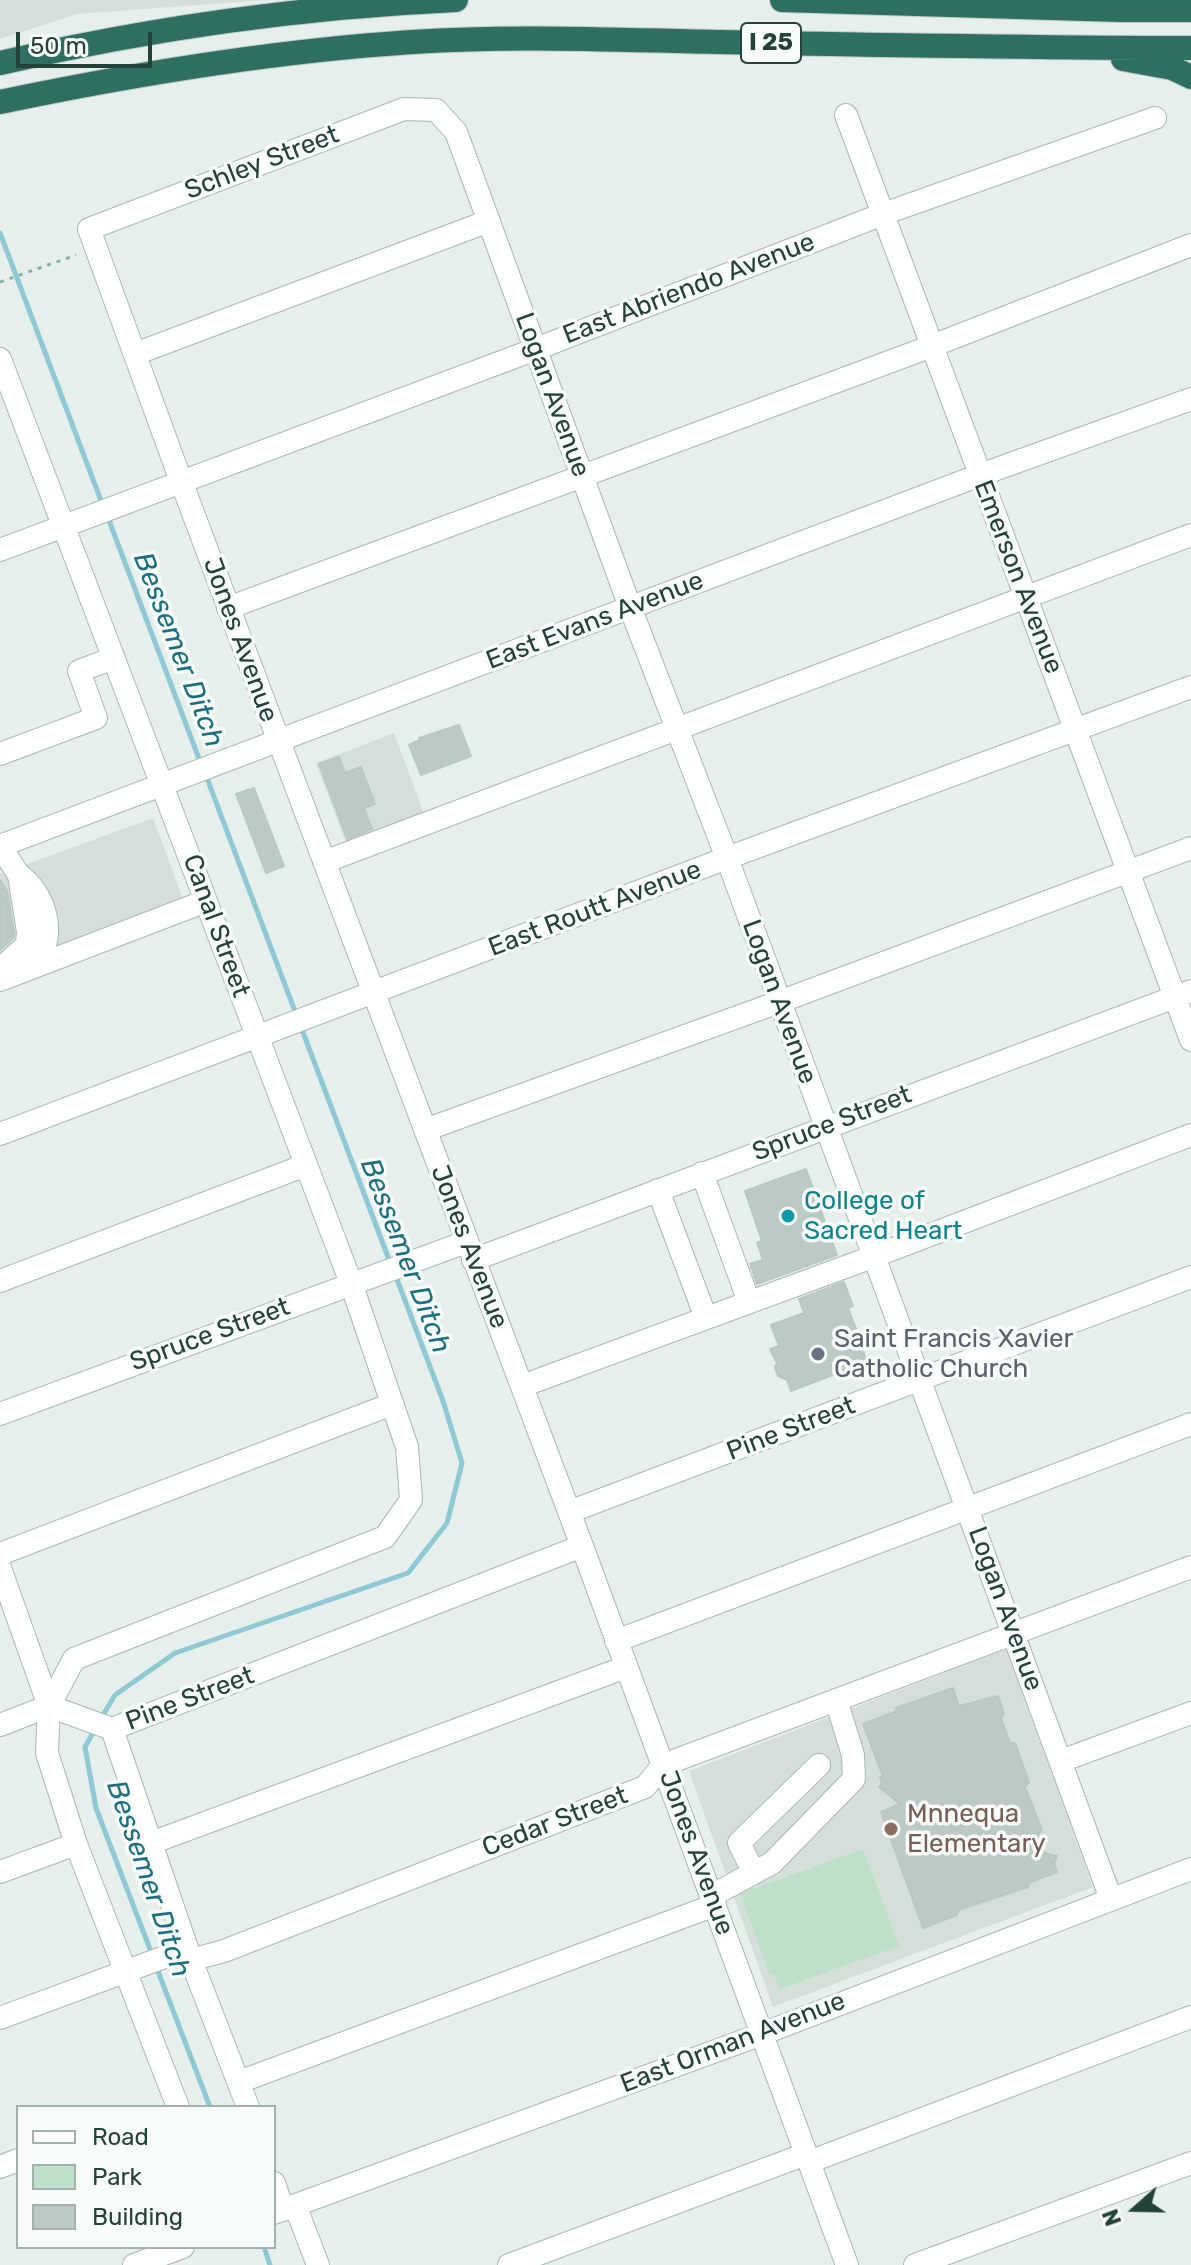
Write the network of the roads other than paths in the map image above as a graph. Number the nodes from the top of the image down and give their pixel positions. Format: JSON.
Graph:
{"nodes":[{"id":1,"x":456,"y":0,"type":"edge"},
{"id":2,"x":782,"y":0,"type":"edge"},
{"id":3,"x":1191,"y":10,"type":"edge"},
{"id":4,"x":1029,"y":48,"type":"junction"},
{"id":5,"x":1191,"y":48,"type":"edge"},
{"id":6,"x":0,"y":63,"type":"edge"},
{"id":7,"x":1191,"y":77,"type":"edge"},
{"id":8,"x":0,"y":102,"type":"edge"},
{"id":9,"x":436,"y":110,"type":"joint"},
{"id":10,"x":846,"y":115,"type":"dead end"},
{"id":11,"x":1155,"y":118,"type":"dead end"},
{"id":12,"x":883,"y":214,"type":"junction"},
{"id":13,"x":489,"y":221,"type":"junction"},
{"id":14,"x":93,"y":238,"type":"joint"},
{"id":15,"x":1191,"y":245,"type":"edge"},
{"id":16,"x":932,"y":346,"type":"junction"},
{"id":17,"x":536,"y":349,"type":"junction"},
{"id":18,"x":135,"y":354,"type":"junction"},
{"id":19,"x":0,"y":359,"type":"edge"},
{"id":20,"x":1191,"y":399,"type":"edge"},
{"id":21,"x":980,"y":475,"type":"junction"},
{"id":22,"x":582,"y":477,"type":"junction"},
{"id":23,"x":181,"y":481,"type":"junction"},
{"id":24,"x":64,"y":527,"type":"junction"},
{"id":25,"x":1191,"y":535,"type":"edge"},
{"id":26,"x":2,"y":543,"type":"edge"},
{"id":27,"x":1026,"y":597,"type":"junction"},
{"id":28,"x":630,"y":607,"type":"junction"},
{"id":29,"x":228,"y":608,"type":"junction"},
{"id":30,"x":114,"y":658,"type":"junction"},
{"id":31,"x":1191,"y":687,"type":"edge"},
{"id":32,"x":677,"y":729,"type":"junction"},
{"id":33,"x":1076,"y":730,"type":"junction"},
{"id":34,"x":278,"y":742,"type":"junction"},
{"id":35,"x":0,"y":754,"type":"edge"},
{"id":36,"x":163,"y":785,"type":"junction"},
{"id":37,"x":0,"y":846,"type":"edge"},
{"id":38,"x":1191,"y":848,"type":"edge"},
{"id":39,"x":727,"y":858,"type":"junction"},
{"id":40,"x":324,"y":862,"type":"junction"},
{"id":41,"x":1129,"y":872,"type":"junction"},
{"id":42,"x":206,"y":901,"type":"junction"},
{"id":43,"x":9,"y":966,"type":"edge"},
{"id":44,"x":374,"y":993,"type":"junction"},
{"id":45,"x":1183,"y":994,"type":"edge"},
{"id":46,"x":779,"y":1002,"type":"junction"},
{"id":47,"x":257,"y":1036,"type":"junction"},
{"id":48,"x":1191,"y":1040,"type":"edge"},
{"id":49,"x":824,"y":1127,"type":"junction"},
{"id":50,"x":425,"y":1130,"type":"junction"},
{"id":51,"x":0,"y":1134,"type":"edge"},
{"id":52,"x":1191,"y":1135,"type":"edge"},
{"id":53,"x":306,"y":1165,"type":"junction"},
{"id":54,"x":702,"y":1173,"type":"junction"},
{"id":55,"x":658,"y":1190,"type":"junction"},
{"id":56,"x":470,"y":1251,"type":"junction"},
{"id":57,"x":875,"y":1256,"type":"junction"},
{"id":58,"x":1191,"y":1277,"type":"edge"},
{"id":59,"x":0,"y":1281,"type":"edge"},
{"id":60,"x":351,"y":1283,"type":"junction"},
{"id":61,"x":749,"y":1302,"type":"junction"},
{"id":62,"x":706,"y":1318,"type":"junction"},
{"id":63,"x":919,"y":1381,"type":"junction"},
{"id":64,"x":522,"y":1386,"type":"junction"},
{"id":65,"x":392,"y":1404,"type":"junction"},
{"id":66,"x":0,"y":1414,"type":"edge"},
{"id":67,"x":1191,"y":1424,"type":"edge"},
{"id":68,"x":967,"y":1508,"type":"junction"},
{"id":69,"x":569,"y":1512,"type":"junction"},
{"id":70,"x":582,"y":1546,"type":"junction"},
{"id":71,"x":0,"y":1554,"type":"edge"},
{"id":72,"x":1191,"y":1567,"type":"edge"},
{"id":73,"x":1,"y":1575,"type":"edge"},
{"id":74,"x":1014,"y":1632,"type":"junction"},
{"id":75,"x":616,"y":1641,"type":"junction"},
{"id":76,"x":626,"y":1667,"type":"junction"},
{"id":77,"x":836,"y":1700,"type":"junction"},
{"id":78,"x":49,"y":1706,"type":"junction"},
{"id":79,"x":1191,"y":1713,"type":"edge"},
{"id":80,"x":0,"y":1725,"type":"edge"},
{"id":81,"x":112,"y":1729,"type":"junction"},
{"id":82,"x":1061,"y":1761,"type":"junction"},
{"id":83,"x":663,"y":1765,"type":"junction"},
{"id":84,"x":819,"y":1765,"type":"dead end"},
{"id":85,"x":151,"y":1843,"type":"junction"},
{"id":86,"x":76,"y":1844,"type":"junction"},
{"id":87,"x":1191,"y":1869,"type":"edge"},
{"id":88,"x":0,"y":1872,"type":"edge"},
{"id":89,"x":754,"y":1873,"type":"junction"},
{"id":90,"x":1111,"y":1899,"type":"junction"},
{"id":91,"x":713,"y":1900,"type":"junction"},
{"id":92,"x":181,"y":1957,"type":"junction"},
{"id":93,"x":129,"y":1969,"type":"junction"},
{"id":94,"x":1191,"y":2017,"type":"edge"},
{"id":95,"x":0,"y":2018,"type":"edge"},
{"id":96,"x":762,"y":2034,"type":"junction"},
{"id":97,"x":239,"y":2082,"type":"junction"},
{"id":98,"x":172,"y":2105,"type":"edge"},
{"id":99,"x":247,"y":2105,"type":"edge"},
{"id":100,"x":808,"y":2158,"type":"junction"},
{"id":101,"x":1191,"y":2163,"type":"edge"},
{"id":102,"x":276,"y":2188,"type":"edge"},
{"id":103,"x":284,"y":2209,"type":"edge"},
{"id":104,"x":178,"y":2249,"type":"edge"},
{"id":105,"x":134,"y":2265,"type":"edge"},
{"id":106,"x":318,"y":2265,"type":"edge"},
{"id":107,"x":509,"y":2265,"type":"edge"},
{"id":108,"x":847,"y":2265,"type":"edge"},
{"id":109,"x":915,"y":2265,"type":"edge"}],
"edges":[{"from":1,"to":6,"type":"highway"},
{"from":2,"to":3,"type":"highway","number":"I 25"},
{"from":4,"to":5,"type":"highway","number":"I 25"},
{"from":4,"to":7,"type":"highway"},
{"from":4,"to":8,"type":"highway","number":"I 25"},
{"from":9,"to":13,"type":"street","name":"Logan Avenue"},
{"from":9,"to":14,"type":"street","name":"Schley Street"},
{"from":10,"to":12,"type":"street","name":"Emerson Avenue"},
{"from":11,"to":12,"type":"street","name":"East Abriendo Avenue"},
{"from":12,"to":16,"type":"street","name":"Emerson Avenue"},
{"from":12,"to":17,"type":"street","name":"East Abriendo Avenue"},
{"from":13,"to":17,"type":"street","name":"Logan Avenue"},
{"from":13,"to":18,"type":"street"},
{"from":14,"to":18,"type":"street","name":"Jones Avenue"},
{"from":15,"to":16,"type":"street"},
{"from":16,"to":21,"type":"street","name":"Emerson Avenue"},
{"from":16,"to":22,"type":"street"},
{"from":17,"to":22,"type":"street","name":"Logan Avenue"},
{"from":17,"to":23,"type":"street","name":"East Abriendo Avenue"},
{"from":18,"to":23,"type":"street","name":"Jones Avenue"},
{"from":19,"to":24,"type":"street","name":"Canal Street"},
{"from":20,"to":21,"type":"street","name":"East Evans Avenue"},
{"from":21,"to":27,"type":"street","name":"Emerson Avenue"},
{"from":21,"to":28,"type":"street","name":"East Evans Avenue"},
{"from":22,"to":28,"type":"street","name":"Logan Avenue"},
{"from":22,"to":29,"type":"street"},
{"from":23,"to":24,"type":"street","name":"East Abriendo Avenue"},
{"from":23,"to":29,"type":"street","name":"Jones Avenue"},
{"from":24,"to":26,"type":"street","name":"East Abriendo Avenue"},
{"from":24,"to":30,"type":"street","name":"Canal Street"},
{"from":25,"to":27,"type":"street"},
{"from":27,"to":32,"type":"street"},
{"from":27,"to":33,"type":"street","name":"Emerson Avenue"},
{"from":28,"to":32,"type":"street","name":"Logan Avenue"},
{"from":28,"to":34,"type":"street","name":"East Evans Avenue"},
{"from":29,"to":34,"type":"street","name":"Jones Avenue"},
{"from":30,"to":35,"type":"street"},
{"from":30,"to":36,"type":"street","name":"Canal Street"},
{"from":31,"to":33,"type":"street","name":"East Routt Avenue"},
{"from":32,"to":39,"type":"street","name":"Logan Avenue"},
{"from":32,"to":40,"type":"street"},
{"from":33,"to":39,"type":"street","name":"East Routt Avenue"},
{"from":33,"to":41,"type":"street","name":"Emerson Avenue"},
{"from":34,"to":36,"type":"street","name":"East Evans Avenue"},
{"from":34,"to":40,"type":"street","name":"Jones Avenue"},
{"from":36,"to":37,"type":"street","name":"East Evans Avenue"},
{"from":36,"to":42,"type":"street","name":"Canal Street"},
{"from":37,"to":43,"type":"street"},
{"from":38,"to":41,"type":"street"},
{"from":39,"to":44,"type":"street","name":"East Routt Avenue"},
{"from":39,"to":46,"type":"street","name":"Logan Avenue"},
{"from":40,"to":44,"type":"street","name":"Jones Avenue"},
{"from":41,"to":45,"type":"street","name":"Emerson Avenue"},
{"from":41,"to":46,"type":"street"},
{"from":42,"to":43,"type":"street"},
{"from":42,"to":47,"type":"street","name":"Canal Street"},
{"from":44,"to":47,"type":"street","name":"East Routt Avenue"},
{"from":44,"to":50,"type":"street","name":"Jones Avenue"},
{"from":45,"to":48,"type":"street","name":"Emerson Avenue"},
{"from":45,"to":49,"type":"street","name":"Spruce Street"},
{"from":46,"to":49,"type":"street","name":"Logan Avenue"},
{"from":46,"to":50,"type":"street"},
{"from":47,"to":51,"type":"street","name":"East Routt Avenue"},
{"from":47,"to":53,"type":"street","name":"Canal Street"},
{"from":49,"to":54,"type":"street","name":"Spruce Street"},
{"from":49,"to":57,"type":"street","name":"Logan Avenue"},
{"from":50,"to":56,"type":"street","name":"Jones Avenue"},
{"from":52,"to":57,"type":"street"},
{"from":53,"to":59,"type":"street"},
{"from":53,"to":60,"type":"street","name":"Canal Street"},
{"from":54,"to":55,"type":"street","name":"Spruce Street"},
{"from":54,"to":61,"type":"street"},
{"from":55,"to":56,"type":"street","name":"Spruce Street"},
{"from":55,"to":62,"type":"street"},
{"from":56,"to":60,"type":"street","name":"Spruce Street"},
{"from":56,"to":64,"type":"street","name":"Jones Avenue"},
{"from":57,"to":61,"type":"street"},
{"from":57,"to":63,"type":"street","name":"Logan Avenue"},
{"from":58,"to":63,"type":"street","name":"Pine Street"},
{"from":60,"to":65,"type":"street","name":"Canal Street"},
{"from":60,"to":66,"type":"street","name":"Spruce Street"},
{"from":61,"to":62,"type":"street"},
{"from":62,"to":64,"type":"street"},
{"from":63,"to":68,"type":"street","name":"Logan Avenue"},
{"from":63,"to":69,"type":"street","name":"Pine Street"},
{"from":64,"to":69,"type":"street","name":"Jones Avenue"},
{"from":65,"to":71,"type":"street"},
{"from":65,"to":78,"type":"street","name":"Canal Street"},
{"from":67,"to":68,"type":"street"},
{"from":68,"to":74,"type":"street","name":"Logan Avenue"},
{"from":68,"to":75,"type":"street"},
{"from":69,"to":70,"type":"street","name":"Jones Avenue"},
{"from":70,"to":75,"type":"street","name":"Jones Avenue"},
{"from":70,"to":81,"type":"street","name":"Pine Street"},
{"from":72,"to":74,"type":"street","name":"Cedar Street"},
{"from":73,"to":78,"type":"street"},
{"from":74,"to":77,"type":"street","name":"Cedar Street"},
{"from":74,"to":82,"type":"street","name":"Logan Avenue"},
{"from":75,"to":76,"type":"street","name":"Jones Avenue"},
{"from":76,"to":83,"type":"street","name":"Jones Avenue"},
{"from":76,"to":85,"type":"street"},
{"from":77,"to":83,"type":"street","name":"Cedar Street"},
{"from":77,"to":89,"type":"street"},
{"from":78,"to":80,"type":"street"},
{"from":78,"to":81,"type":"street"},
{"from":78,"to":86,"type":"street"},
{"from":79,"to":82,"type":"street"},
{"from":81,"to":85,"type":"street"},
{"from":82,"to":90,"type":"street","name":"Logan Avenue"},
{"from":83,"to":91,"type":"street","name":"Jones Avenue"},
{"from":83,"to":92,"type":"street","name":"Cedar Street"},
{"from":84,"to":89,"type":"street"},
{"from":85,"to":92,"type":"street"},
{"from":86,"to":88,"type":"street"},
{"from":86,"to":93,"type":"street"},
{"from":87,"to":90,"type":"street","name":"East Orman Avenue"},
{"from":89,"to":91,"type":"street"},
{"from":90,"to":96,"type":"street","name":"East Orman Avenue"},
{"from":91,"to":96,"type":"street","name":"Jones Avenue"},
{"from":91,"to":97,"type":"street"},
{"from":92,"to":93,"type":"street","name":"Cedar Street"},
{"from":92,"to":97,"type":"street"},
{"from":93,"to":95,"type":"street","name":"Cedar Street"},
{"from":93,"to":98,"type":"street"},
{"from":94,"to":100,"type":"street"},
{"from":96,"to":100,"type":"street","name":"Jones Avenue"},
{"from":96,"to":103,"type":"street","name":"East Orman Avenue"},
{"from":97,"to":99,"type":"street"},
{"from":100,"to":107,"type":"street"},
{"from":100,"to":108,"type":"street","name":"Jones Avenue"},
{"from":101,"to":109,"type":"street"},
{"from":102,"to":103,"type":"street"},
{"from":103,"to":106,"type":"street"},
{"from":104,"to":105,"type":"street"}]}
